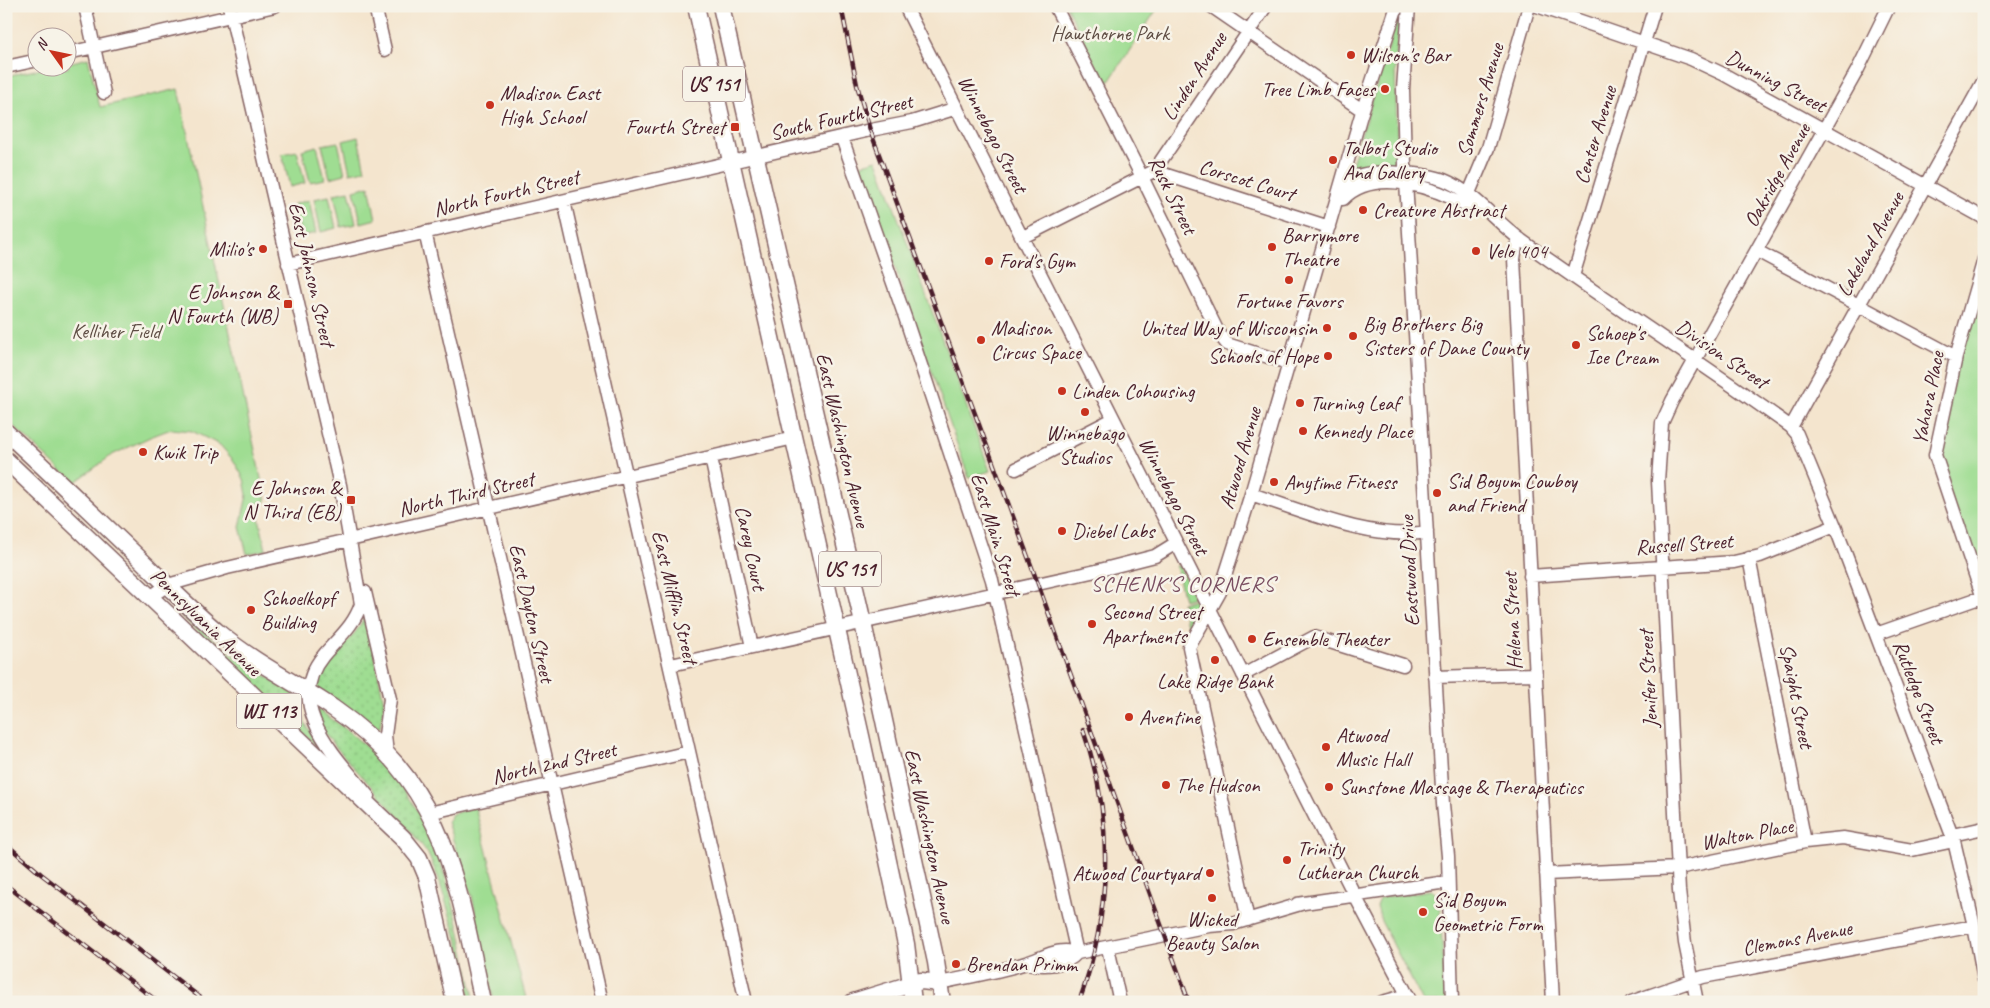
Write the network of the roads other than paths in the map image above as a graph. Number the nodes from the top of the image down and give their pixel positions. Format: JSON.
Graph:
{"nodes":[{"id":1,"x":85,"y":6,"type":"edge"},
{"id":2,"x":275,"y":6,"type":"edge"},
{"id":3,"x":375,"y":6,"type":"edge"},
{"id":4,"x":696,"y":6,"type":"edge"},
{"id":5,"x":721,"y":6,"type":"edge"},
{"id":6,"x":905,"y":6,"type":"edge"},
{"id":7,"x":1055,"y":6,"type":"edge"},
{"id":8,"x":1212,"y":6,"type":"edge"},
{"id":9,"x":1266,"y":6,"type":"edge"},
{"id":10,"x":1397,"y":6,"type":"edge"},
{"id":11,"x":1409,"y":6,"type":"edge"},
{"id":12,"x":1529,"y":6,"type":"edge"},
{"id":13,"x":1537,"y":6,"type":"edge"},
{"id":14,"x":1655,"y":6,"type":"edge"},
{"id":15,"x":1889,"y":6,"type":"edge"},
{"id":16,"x":231,"y":11,"type":"edge"},
{"id":17,"x":1247,"y":31,"type":"junction"},
{"id":18,"x":1643,"y":44,"type":"junction"},
{"id":19,"x":94,"y":48,"type":"junction"},
{"id":20,"x":385,"y":50,"type":"dead end"},
{"id":21,"x":78,"y":51,"type":"edge"},
{"id":22,"x":28,"y":62,"type":"edge"},
{"id":23,"x":6,"y":67,"type":"edge"},
{"id":24,"x":1984,"y":80,"type":"edge"},
{"id":25,"x":104,"y":93,"type":"dead end"},
{"id":26,"x":957,"y":108,"type":"junction"},
{"id":27,"x":1362,"y":110,"type":"junction"},
{"id":28,"x":1824,"y":130,"type":"junction"},
{"id":29,"x":842,"y":138,"type":"junction"},
{"id":30,"x":758,"y":157,"type":"junction"},
{"id":31,"x":732,"y":162,"type":"junction"},
{"id":32,"x":1148,"y":174,"type":"junction"},
{"id":33,"x":1406,"y":179,"type":"junction"},
{"id":34,"x":1925,"y":185,"type":"junction"},
{"id":35,"x":1467,"y":200,"type":"junction"},
{"id":36,"x":564,"y":201,"type":"junction"},
{"id":37,"x":1336,"y":203,"type":"junction"},
{"id":38,"x":1984,"y":218,"type":"edge"},
{"id":39,"x":1329,"y":227,"type":"junction"},
{"id":40,"x":425,"y":232,"type":"junction"},
{"id":41,"x":1023,"y":237,"type":"junction"},
{"id":42,"x":1520,"y":239,"type":"junction"},
{"id":43,"x":1757,"y":251,"type":"junction"},
{"id":44,"x":1984,"y":259,"type":"edge"},
{"id":45,"x":288,"y":264,"type":"junction"},
{"id":46,"x":1573,"y":276,"type":"junction"},
{"id":47,"x":1859,"y":306,"type":"junction"},
{"id":48,"x":1956,"y":357,"type":"junction"},
{"id":49,"x":1696,"y":361,"type":"junction"},
{"id":50,"x":1288,"y":364,"type":"junction"},
{"id":51,"x":1113,"y":419,"type":"junction"},
{"id":52,"x":1791,"y":427,"type":"junction"},
{"id":53,"x":6,"y":432,"type":"edge"},
{"id":54,"x":794,"y":438,"type":"junction"},
{"id":55,"x":711,"y":458,"type":"junction"},
{"id":56,"x":6,"y":460,"type":"edge"},
{"id":57,"x":1016,"y":469,"type":"dead end"},
{"id":58,"x":626,"y":478,"type":"junction"},
{"id":59,"x":1251,"y":494,"type":"junction"},
{"id":60,"x":488,"y":509,"type":"junction"},
{"id":61,"x":1835,"y":526,"type":"junction"},
{"id":62,"x":1427,"y":532,"type":"junction"},
{"id":63,"x":1176,"y":543,"type":"junction"},
{"id":64,"x":352,"y":546,"type":"junction"},
{"id":65,"x":1749,"y":558,"type":"junction"},
{"id":66,"x":1663,"y":565,"type":"junction"},
{"id":67,"x":1530,"y":576,"type":"junction"},
{"id":68,"x":168,"y":586,"type":"junction"},
{"id":69,"x":995,"y":593,"type":"junction"},
{"id":70,"x":150,"y":597,"type":"junction"},
{"id":71,"x":1983,"y":599,"type":"edge"},
{"id":72,"x":1210,"y":610,"type":"junction"},
{"id":73,"x":862,"y":623,"type":"junction"},
{"id":74,"x":836,"y":629,"type":"junction"},
{"id":75,"x":1876,"y":634,"type":"junction"},
{"id":76,"x":752,"y":647,"type":"junction"},
{"id":77,"x":1403,"y":665,"type":"dead end"},
{"id":78,"x":671,"y":666,"type":"junction"},
{"id":79,"x":1536,"y":674,"type":"junction"},
{"id":80,"x":1243,"y":675,"type":"junction"},
{"id":81,"x":1435,"y":677,"type":"junction"},
{"id":82,"x":309,"y":694,"type":"junction"},
{"id":83,"x":689,"y":752,"type":"junction"},
{"id":84,"x":387,"y":754,"type":"junction"},
{"id":85,"x":552,"y":783,"type":"junction"},
{"id":86,"x":1443,"y":804,"type":"junction"},
{"id":87,"x":429,"y":812,"type":"junction"},
{"id":88,"x":389,"y":824,"type":"junction"},
{"id":89,"x":1984,"y":828,"type":"edge"},
{"id":90,"x":1953,"y":838,"type":"junction"},
{"id":91,"x":1805,"y":842,"type":"junction"},
{"id":92,"x":1678,"y":868,"type":"junction"},
{"id":93,"x":1546,"y":874,"type":"junction"},
{"id":94,"x":1440,"y":883,"type":"junction"},
{"id":95,"x":1354,"y":894,"type":"junction"},
{"id":96,"x":1247,"y":916,"type":"junction"},
{"id":97,"x":1974,"y":926,"type":"junction"},
{"id":98,"x":1108,"y":948,"type":"junction"},
{"id":99,"x":1077,"y":953,"type":"junction"},
{"id":100,"x":1449,"y":958,"type":"junction"},
{"id":101,"x":1693,"y":979,"type":"junction"},
{"id":102,"x":1984,"y":979,"type":"edge"},
{"id":103,"x":939,"y":983,"type":"junction"},
{"id":104,"x":910,"y":996,"type":"edge"},
{"id":105,"x":1410,"y":999,"type":"edge"},
{"id":106,"x":455,"y":1002,"type":"edge"},
{"id":107,"x":483,"y":1002,"type":"edge"},
{"id":108,"x":602,"y":1002,"type":"edge"},
{"id":109,"x":746,"y":1002,"type":"edge"},
{"id":110,"x":853,"y":1002,"type":"edge"},
{"id":111,"x":942,"y":1002,"type":"edge"},
{"id":112,"x":1120,"y":1002,"type":"edge"},
{"id":113,"x":1382,"y":1002,"type":"edge"},
{"id":114,"x":1452,"y":1002,"type":"edge"},
{"id":115,"x":1553,"y":1002,"type":"edge"},
{"id":116,"x":1631,"y":1002,"type":"edge"},
{"id":117,"x":1697,"y":1002,"type":"edge"}],
"edges":[{"from":1,"to":19,"type":"street"},
{"from":2,"to":16,"type":"street"},
{"from":3,"to":20,"type":"street"},
{"from":4,"to":31,"type":"main road","number":"US 151"},
{"from":5,"to":30,"type":"main road","name":"East Washington Avenue","number":"US 151"},
{"from":6,"to":26,"type":"street","name":"Winnebago Street"},
{"from":7,"to":32,"type":"street","name":"Rusk Street"},
{"from":8,"to":17,"type":"street"},
{"from":9,"to":17,"type":"street","name":"Linden Avenue"},
{"from":10,"to":27,"type":"street","name":"Atwood Avenue"},
{"from":11,"to":33,"type":"street","name":"Eastwood Drive"},
{"from":12,"to":35,"type":"street","name":"Sommers Avenue"},
{"from":13,"to":18,"type":"street","name":"Dunning Street"},
{"from":14,"to":18,"type":"street","name":"Center Avenue"},
{"from":15,"to":28,"type":"street","name":"Oakridge Avenue"},
{"from":16,"to":19,"type":"street"},
{"from":16,"to":45,"type":"street","name":"East Johnson Street"},
{"from":17,"to":27,"type":"street"},
{"from":17,"to":32,"type":"street","name":"Linden Avenue"},
{"from":18,"to":28,"type":"street","name":"Dunning Street"},
{"from":18,"to":46,"type":"street","name":"Center Avenue"},
{"from":19,"to":21,"type":"street"},
{"from":19,"to":25,"type":"street"},
{"from":22,"to":23,"type":"street"},
{"from":24,"to":34,"type":"street","name":"Lakeland Avenue"},
{"from":26,"to":29,"type":"street","name":"South Fourth Street"},
{"from":26,"to":41,"type":"street","name":"Winnebago Street"},
{"from":27,"to":37,"type":"street","name":"Atwood Avenue"},
{"from":28,"to":34,"type":"street","name":"Dunning Street"},
{"from":28,"to":43,"type":"street","name":"Oakridge Avenue"},
{"from":29,"to":30,"type":"street","name":"South Fourth Street"},
{"from":29,"to":69,"type":"street","name":"East Main Street"},
{"from":30,"to":31,"type":"street","name":"South Fourth Street"},
{"from":30,"to":73,"type":"main road","name":"East Washington Avenue","number":"US 151"},
{"from":31,"to":36,"type":"street","name":"North Fourth Street"},
{"from":31,"to":54,"type":"main road","number":"US 151"},
{"from":32,"to":39,"type":"street","name":"Corscot Court"},
{"from":32,"to":41,"type":"street","name":"Linden Avenue"},
{"from":32,"to":50,"type":"street","name":"Rusk Street"},
{"from":33,"to":35,"type":"street","name":"Division Street"},
{"from":33,"to":37,"type":"street","name":"Division Street"},
{"from":33,"to":62,"type":"street","name":"Eastwood Drive"},
{"from":34,"to":38,"type":"street","name":"Dunning Street"},
{"from":34,"to":47,"type":"street","name":"Lakeland Avenue"},
{"from":35,"to":42,"type":"street","name":"Division Street"},
{"from":36,"to":40,"type":"street","name":"North Fourth Street"},
{"from":36,"to":58,"type":"street","name":"East Mifflin Street"},
{"from":37,"to":39,"type":"street","name":"Atwood Avenue"},
{"from":39,"to":50,"type":"street","name":"Atwood Avenue"},
{"from":40,"to":45,"type":"street","name":"North Fourth Street"},
{"from":40,"to":60,"type":"street","name":"East Dayton Street"},
{"from":41,"to":51,"type":"street","name":"Winnebago Street"},
{"from":42,"to":46,"type":"street","name":"Division Street"},
{"from":42,"to":67,"type":"street","name":"Helena Street"},
{"from":43,"to":47,"type":"street"},
{"from":43,"to":49,"type":"street","name":"Oakridge Avenue"},
{"from":44,"to":48,"type":"street","name":"Yahara Place"},
{"from":45,"to":64,"type":"street","name":"East Johnson Street"},
{"from":46,"to":49,"type":"street","name":"Division Street"},
{"from":47,"to":48,"type":"street"},
{"from":47,"to":52,"type":"street","name":"Lakeland Avenue"},
{"from":48,"to":71,"type":"street","name":"Yahara Place"},
{"from":49,"to":52,"type":"street","name":"Division Street"},
{"from":49,"to":66,"type":"street","name":"Jenifer Street"},
{"from":50,"to":59,"type":"street","name":"Atwood Avenue"},
{"from":51,"to":57,"type":"street"},
{"from":51,"to":63,"type":"street","name":"Winnebago Street"},
{"from":52,"to":61,"type":"street","name":"Rutledge Street"},
{"from":53,"to":68,"type":"main road","name":"Pennsylvania Avenue","number":"WI 113"},
{"from":54,"to":55,"type":"street","name":"North Third Street"},
{"from":54,"to":74,"type":"main road","number":"US 151"},
{"from":55,"to":58,"type":"street","name":"North Third Street"},
{"from":55,"to":76,"type":"street","name":"Carey Court"},
{"from":56,"to":70,"type":"main road","name":"Pennsylvania Avenue","number":"WI 113"},
{"from":58,"to":60,"type":"street","name":"North Third Street"},
{"from":58,"to":78,"type":"street","name":"East Mifflin Street"},
{"from":59,"to":62,"type":"street"},
{"from":59,"to":72,"type":"street","name":"Atwood Avenue"},
{"from":60,"to":64,"type":"street","name":"North Third Street"},
{"from":60,"to":85,"type":"street","name":"East Dayton Street"},
{"from":61,"to":65,"type":"street","name":"Russell Street"},
{"from":61,"to":75,"type":"street","name":"Rutledge Street"},
{"from":62,"to":81,"type":"street","name":"Eastwood Drive"},
{"from":63,"to":69,"type":"street"},
{"from":63,"to":72,"type":"street","name":"Winnebago Street"},
{"from":64,"to":68,"type":"street","name":"North Third Street"},
{"from":64,"to":82,"type":"street","name":"East Johnson Street"},
{"from":64,"to":84,"type":"street","name":"East Johnson Street"},
{"from":65,"to":66,"type":"street","name":"Russell Street"},
{"from":65,"to":91,"type":"street","name":"Spaight Street"},
{"from":66,"to":67,"type":"street","name":"Russell Street"},
{"from":66,"to":92,"type":"street","name":"Jenifer Street"},
{"from":67,"to":79,"type":"street","name":"Helena Street"},
{"from":68,"to":70,"type":"street","name":"North Third Street"},
{"from":68,"to":82,"type":"main road","name":"Pennsylvania Avenue","number":"WI 113"},
{"from":69,"to":73,"type":"street"},
{"from":69,"to":99,"type":"street","name":"East Main Street"},
{"from":70,"to":88,"type":"main road","name":"Pennsylvania Avenue","number":"WI 113"},
{"from":71,"to":75,"type":"street"},
{"from":72,"to":80,"type":"street","name":"Winnebago Street"},
{"from":72,"to":96,"type":"street","name":"Atwood Avenue"},
{"from":73,"to":74,"type":"street"},
{"from":73,"to":103,"type":"main road","name":"East Washington Avenue","number":"US 151"},
{"from":74,"to":76,"type":"street"},
{"from":74,"to":104,"type":"main road","number":"US 151"},
{"from":75,"to":90,"type":"street","name":"Rutledge Street"},
{"from":76,"to":78,"type":"street"},
{"from":77,"to":80,"type":"street"},
{"from":78,"to":83,"type":"street","name":"East Mifflin Street"},
{"from":79,"to":81,"type":"street"},
{"from":79,"to":93,"type":"street","name":"Helena Street"},
{"from":80,"to":95,"type":"street","name":"Winnebago Street"},
{"from":81,"to":86,"type":"street","name":"Eastwood Drive"},
{"from":82,"to":84,"type":"main road","name":"Pennsylvania Avenue","number":"WI 113"},
{"from":82,"to":88,"type":"street","name":"East Johnson Street"},
{"from":83,"to":85,"type":"street","name":"North 2nd Street"},
{"from":83,"to":109,"type":"street","name":"East Mifflin Street"},
{"from":84,"to":87,"type":"main road","number":"WI 113"},
{"from":85,"to":87,"type":"street","name":"North 2nd Street"},
{"from":85,"to":108,"type":"street","name":"East Dayton Street"},
{"from":86,"to":94,"type":"street","name":"Eastwood Drive"},
{"from":86,"to":100,"type":"street","name":"Eastwood Drive"},
{"from":87,"to":107,"type":"main road","number":"WI 113"},
{"from":88,"to":106,"type":"main road","name":"Pennsylvania Avenue","number":"WI 113"},
{"from":89,"to":90,"type":"street","name":"Walton Place"},
{"from":90,"to":91,"type":"street","name":"Walton Place"},
{"from":90,"to":97,"type":"street","name":"Rutledge Street"},
{"from":91,"to":92,"type":"street","name":"Walton Place"},
{"from":92,"to":93,"type":"street","name":"Walton Place"},
{"from":92,"to":101,"type":"street","name":"Jenifer Street"},
{"from":93,"to":115,"type":"street","name":"Helena Street"},
{"from":94,"to":95,"type":"street"},
{"from":94,"to":100,"type":"street","name":"Eastwood Drive"},
{"from":95,"to":96,"type":"street"},
{"from":95,"to":105,"type":"street","name":"Winnebago Street"},
{"from":96,"to":98,"type":"street"},
{"from":97,"to":101,"type":"street","name":"Clemons Avenue"},
{"from":97,"to":102,"type":"street","name":"Rutledge Street"},
{"from":98,"to":99,"type":"street"},
{"from":98,"to":112,"type":"street"},
{"from":99,"to":103,"type":"street"},
{"from":100,"to":114,"type":"street","name":"Eastwood Drive"},
{"from":101,"to":116,"type":"street","name":"Clemons Avenue"},
{"from":101,"to":117,"type":"street","name":"Jenifer Street"},
{"from":103,"to":104,"type":"main road"},
{"from":103,"to":111,"type":"main road","name":"East Washington Avenue","number":"US 151"},
{"from":104,"to":110,"type":"main road"},
{"from":105,"to":113,"type":"street"}]}
